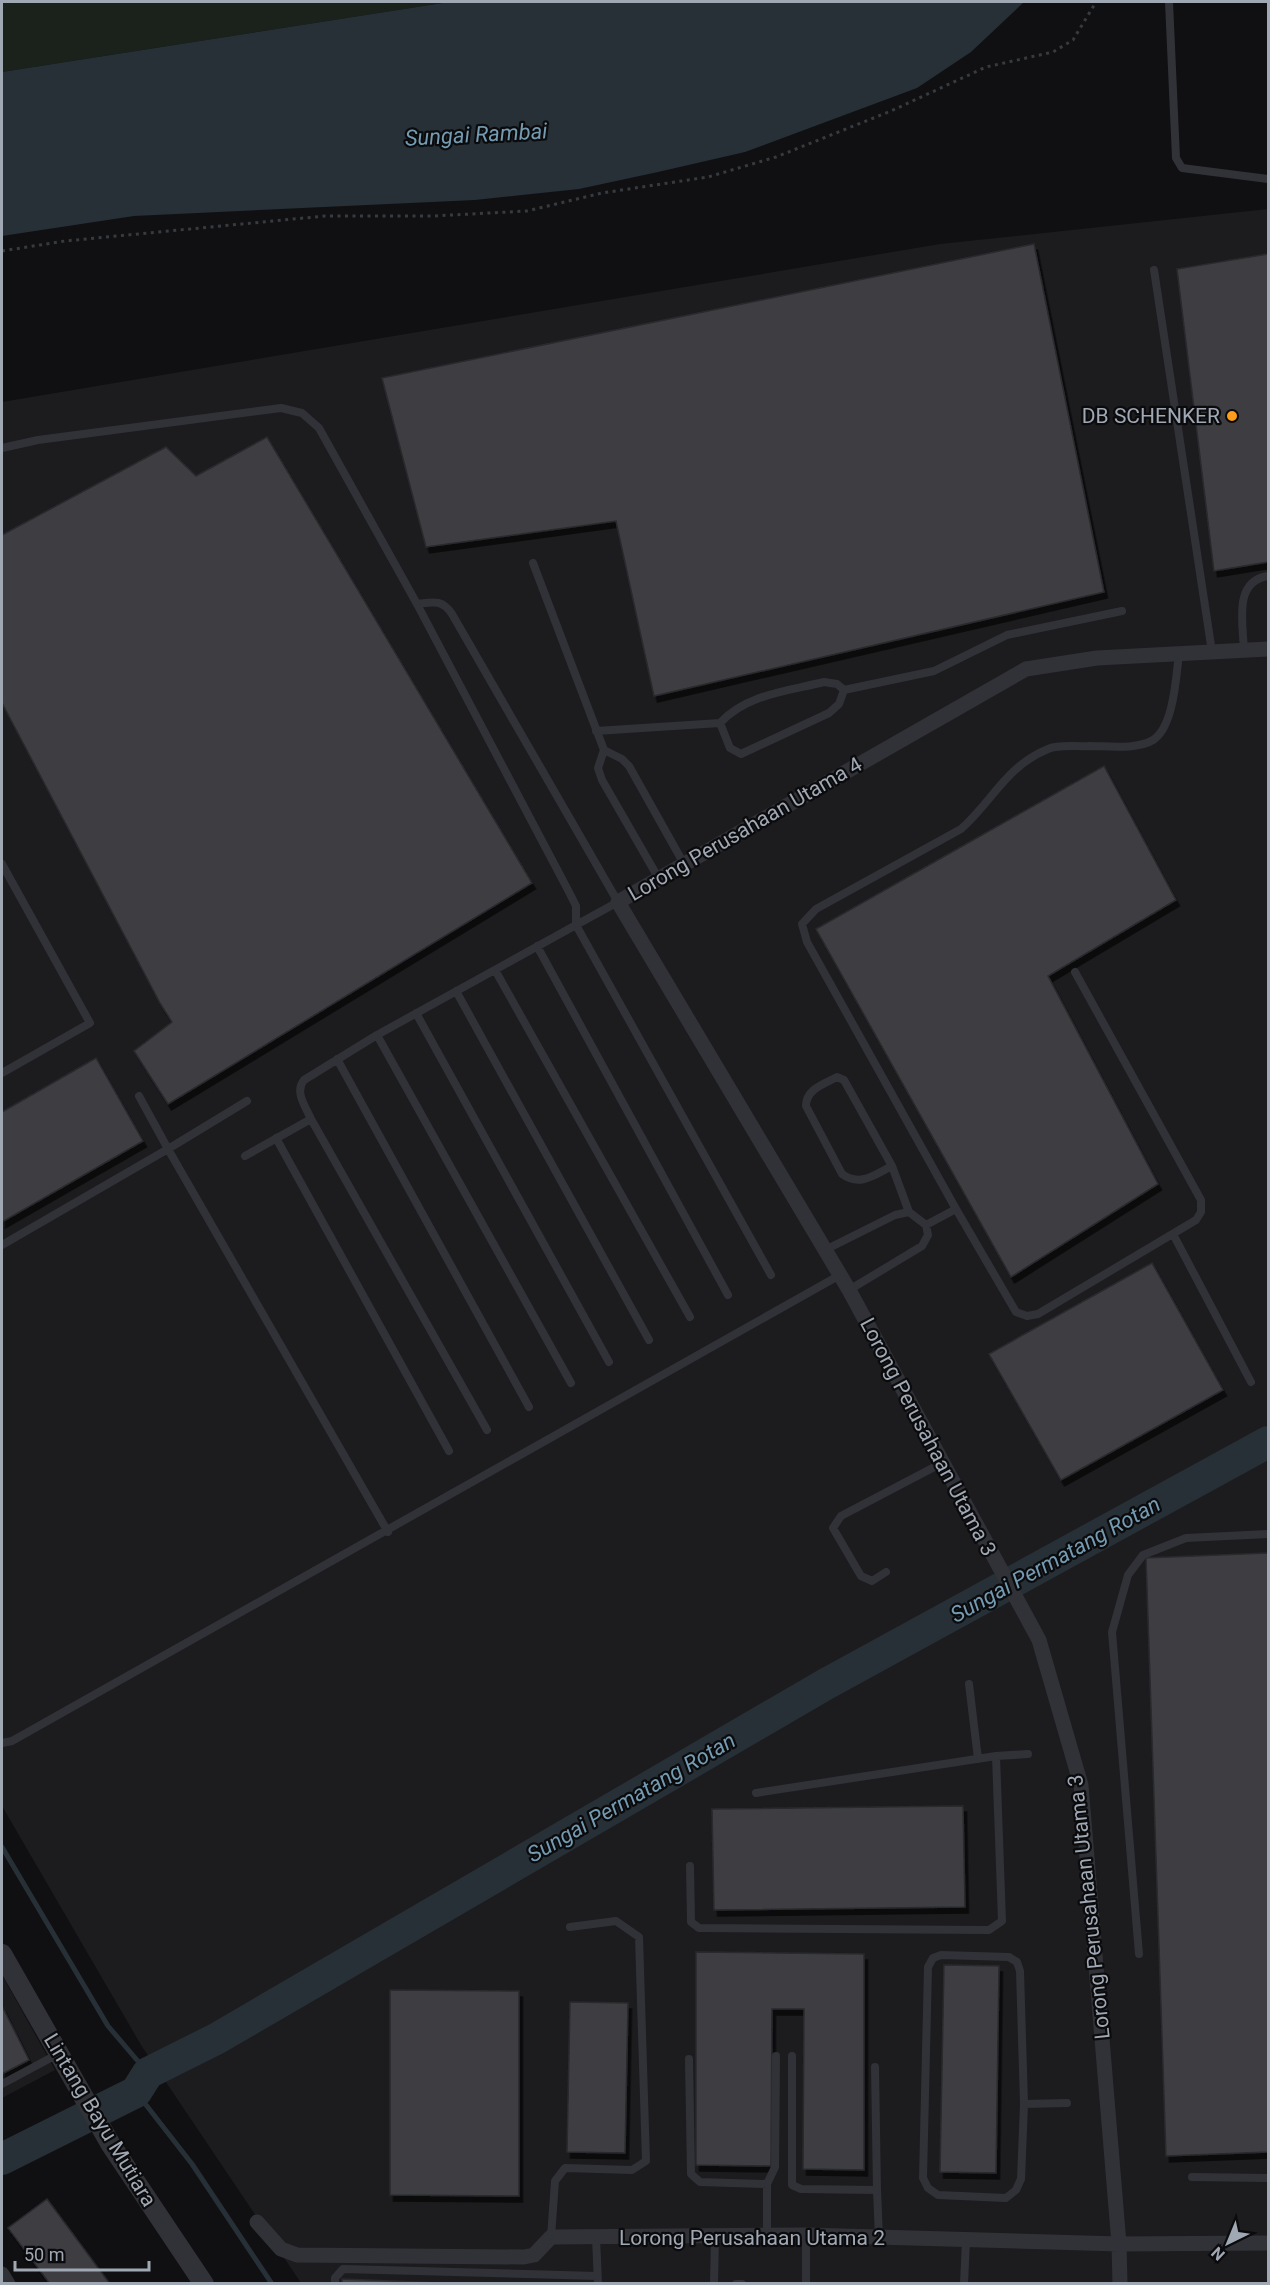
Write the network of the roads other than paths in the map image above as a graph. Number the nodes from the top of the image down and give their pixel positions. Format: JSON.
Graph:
{"nodes":[{"id":1,"x":1169,"y":2,"type":"edge"},
{"id":2,"x":1269,"y":179,"type":"edge"},
{"id":3,"x":1154,"y":270,"type":"dead end"},
{"id":4,"x":2,"y":448,"type":"edge"},
{"id":5,"x":533,"y":563,"type":"dead end"},
{"id":6,"x":1269,"y":576,"type":"edge"},
{"id":7,"x":417,"y":604,"type":"junction"},
{"id":8,"x":1122,"y":611,"type":"dead end"},
{"id":9,"x":1269,"y":649,"type":"edge"},
{"id":10,"x":1244,"y":651,"type":"junction"},
{"id":11,"x":1212,"y":652,"type":"junction"},
{"id":12,"x":1179,"y":654,"type":"junction"},
{"id":13,"x":844,"y":690,"type":"junction"},
{"id":14,"x":720,"y":723,"type":"junction"},
{"id":15,"x":596,"y":731,"type":"junction"},
{"id":16,"x":604,"y":750,"type":"junction"},
{"id":17,"x":2,"y":864,"type":"edge"},
{"id":18,"x":684,"y":864,"type":"junction"},
{"id":19,"x":658,"y":879,"type":"junction"},
{"id":20,"x":618,"y":902,"type":"junction"},
{"id":21,"x":576,"y":925,"type":"junction"},
{"id":22,"x":537,"y":946,"type":"junction"},
{"id":23,"x":495,"y":970,"type":"junction"},
{"id":24,"x":1076,"y":972,"type":"dead end"},
{"id":25,"x":456,"y":991,"type":"junction"},
{"id":26,"x":416,"y":1013,"type":"junction"},
{"id":27,"x":377,"y":1035,"type":"junction"},
{"id":28,"x":337,"y":1059,"type":"junction"},
{"id":29,"x":2,"y":1073,"type":"edge"},
{"id":30,"x":139,"y":1096,"type":"dead end"},
{"id":31,"x":247,"y":1101,"type":"dead end"},
{"id":32,"x":311,"y":1119,"type":"junction"},
{"id":33,"x":276,"y":1138,"type":"junction"},
{"id":34,"x":168,"y":1149,"type":"junction"},
{"id":35,"x":245,"y":1156,"type":"dead end"},
{"id":36,"x":892,"y":1166,"type":"junction"},
{"id":37,"x":956,"y":1209,"type":"junction"},
{"id":38,"x":909,"y":1212,"type":"junction"},
{"id":39,"x":926,"y":1225,"type":"junction"},
{"id":40,"x":1173,"y":1234,"type":"junction"},
{"id":41,"x":2,"y":1245,"type":"edge"},
{"id":42,"x":833,"y":1263,"type":"junction"},
{"id":43,"x":771,"y":1275,"type":"dead end"},
{"id":44,"x":849,"y":1290,"type":"junction"},
{"id":45,"x":728,"y":1296,"type":"dead end"},
{"id":46,"x":690,"y":1317,"type":"dead end"},
{"id":47,"x":649,"y":1340,"type":"dead end"},
{"id":48,"x":609,"y":1362,"type":"dead end"},
{"id":49,"x":1251,"y":1382,"type":"dead end"},
{"id":50,"x":571,"y":1383,"type":"dead end"},
{"id":51,"x":529,"y":1407,"type":"dead end"},
{"id":52,"x":487,"y":1430,"type":"dead end"},
{"id":53,"x":449,"y":1451,"type":"dead end"},
{"id":54,"x":942,"y":1463,"type":"junction"},
{"id":55,"x":388,"y":1532,"type":"junction"},
{"id":56,"x":1269,"y":1534,"type":"edge"},
{"id":57,"x":886,"y":1572,"type":"dead end"},
{"id":58,"x":969,"y":1684,"type":"dead end"},
{"id":59,"x":2,"y":1743,"type":"edge"},
{"id":60,"x":1028,"y":1754,"type":"dead end"},
{"id":61,"x":996,"y":1756,"type":"junction"},
{"id":62,"x":978,"y":1759,"type":"junction"},
{"id":63,"x":756,"y":1793,"type":"dead end"},
{"id":64,"x":690,"y":1866,"type":"dead end"},
{"id":65,"x":570,"y":1927,"type":"dead end"},
{"id":66,"x":1139,"y":1954,"type":"dead end"},
{"id":67,"x":4,"y":1964,"type":"edge"},
{"id":68,"x":59,"y":2053,"type":"junction"},
{"id":69,"x":776,"y":2056,"type":"dead end"},
{"id":70,"x":792,"y":2056,"type":"dead end"},
{"id":71,"x":689,"y":2059,"type":"dead end"},
{"id":72,"x":875,"y":2067,"type":"dead end"},
{"id":73,"x":2,"y":2084,"type":"edge"},
{"id":74,"x":1067,"y":2103,"type":"dead end"},
{"id":75,"x":1024,"y":2104,"type":"junction"},
{"id":76,"x":1192,"y":2177,"type":"dead end"},
{"id":77,"x":1269,"y":2178,"type":"edge"},
{"id":78,"x":767,"y":2184,"type":"junction"},
{"id":79,"x":877,"y":2190,"type":"junction"},
{"id":80,"x":257,"y":2222,"type":"dead end"},
{"id":81,"x":767,"y":2235,"type":"junction"},
{"id":82,"x":806,"y":2235,"type":"junction"},
{"id":83,"x":715,"y":2236,"type":"junction"},
{"id":84,"x":551,"y":2237,"type":"junction"},
{"id":85,"x":596,"y":2237,"type":"junction"},
{"id":86,"x":879,"y":2238,"type":"junction"},
{"id":87,"x":966,"y":2240,"type":"junction"},
{"id":88,"x":1269,"y":2243,"type":"edge"},
{"id":89,"x":1119,"y":2244,"type":"junction"},
{"id":90,"x":2,"y":2274,"type":"edge"},
{"id":91,"x":598,"y":2280,"type":"edge"},
{"id":92,"x":8,"y":2283,"type":"edge"},
{"id":93,"x":204,"y":2283,"type":"edge"},
{"id":94,"x":335,"y":2283,"type":"edge"},
{"id":95,"x":714,"y":2283,"type":"edge"},
{"id":96,"x":736,"y":2283,"type":"edge"},
{"id":97,"x":742,"y":2283,"type":"edge"},
{"id":98,"x":806,"y":2283,"type":"edge"},
{"id":99,"x":964,"y":2283,"type":"edge"},
{"id":100,"x":1120,"y":2283,"type":"edge"}],
"edges":[{"from":1,"to":2,"type":"lane"},
{"from":3,"to":11,"type":"lane"},
{"from":4,"to":7,"type":"lane"},
{"from":5,"to":15,"type":"lane"},
{"from":6,"to":10,"type":"lane"},
{"from":7,"to":20,"type":"lane"},
{"from":7,"to":21,"type":"lane"},
{"from":8,"to":13,"type":"lane"},
{"from":9,"to":10,"type":"street","name":"Lorong Perusahaan Utama 4"},
{"from":10,"to":11,"type":"street","name":"Lorong Perusahaan Utama 4"},
{"from":11,"to":12,"type":"street","name":"Lorong Perusahaan Utama 4"},
{"from":12,"to":18,"type":"street","name":"Lorong Perusahaan Utama 4"},
{"from":12,"to":37,"type":"lane"},
{"from":13,"to":14,"type":"lane"},
{"from":13,"to":14,"type":"lane"},
{"from":14,"to":15,"type":"lane"},
{"from":15,"to":16,"type":"lane"},
{"from":16,"to":18,"type":"lane"},
{"from":16,"to":19,"type":"lane"},
{"from":17,"to":29,"type":"lane"},
{"from":18,"to":19,"type":"street","name":"Lorong Perusahaan Utama 4"},
{"from":19,"to":20,"type":"street","name":"Lorong Perusahaan Utama 4"},
{"from":20,"to":21,"type":"lane"},
{"from":20,"to":42,"type":"street","name":"Lorong Perusahaan Utama 4"},
{"from":21,"to":22,"type":"lane"},
{"from":21,"to":43,"type":"lane"},
{"from":22,"to":23,"type":"lane"},
{"from":22,"to":45,"type":"lane"},
{"from":23,"to":25,"type":"lane"},
{"from":23,"to":46,"type":"lane"},
{"from":24,"to":40,"type":"lane"},
{"from":25,"to":26,"type":"lane"},
{"from":25,"to":47,"type":"lane"},
{"from":26,"to":27,"type":"lane"},
{"from":26,"to":48,"type":"lane"},
{"from":27,"to":28,"type":"lane"},
{"from":27,"to":50,"type":"lane"},
{"from":28,"to":32,"type":"lane"},
{"from":28,"to":51,"type":"lane"},
{"from":30,"to":34,"type":"lane"},
{"from":31,"to":34,"type":"lane"},
{"from":32,"to":33,"type":"lane"},
{"from":32,"to":52,"type":"lane"},
{"from":33,"to":35,"type":"lane"},
{"from":33,"to":53,"type":"lane"},
{"from":34,"to":41,"type":"lane"},
{"from":34,"to":55,"type":"lane"},
{"from":36,"to":36,"type":"lane"},
{"from":36,"to":38,"type":"lane"},
{"from":37,"to":39,"type":"lane"},
{"from":37,"to":40,"type":"lane"},
{"from":38,"to":39,"type":"lane"},
{"from":38,"to":42,"type":"lane"},
{"from":39,"to":44,"type":"lane"},
{"from":40,"to":49,"type":"lane"},
{"from":42,"to":44,"type":"street","name":"Lorong Perusahaan Utama 3"},
{"from":42,"to":55,"type":"lane"},
{"from":44,"to":54,"type":"street","name":"Lorong Perusahaan Utama 3"},
{"from":54,"to":57,"type":"lane"},
{"from":54,"to":89,"type":"street","name":"Lorong Perusahaan Utama 3"},
{"from":55,"to":59,"type":"lane"},
{"from":56,"to":66,"type":"lane"},
{"from":58,"to":62,"type":"lane"},
{"from":60,"to":61,"type":"lane"},
{"from":61,"to":62,"type":"lane"},
{"from":61,"to":64,"type":"lane"},
{"from":62,"to":63,"type":"lane"},
{"from":65,"to":84,"type":"lane"},
{"from":67,"to":68,"type":"street","name":"Lintang Bayu Mutiara"},
{"from":68,"to":73,"type":"lane"},
{"from":68,"to":93,"type":"street","name":"Lintang Bayu Mutiara"},
{"from":69,"to":78,"type":"lane"},
{"from":70,"to":79,"type":"lane"},
{"from":71,"to":78,"type":"lane"},
{"from":72,"to":79,"type":"lane"},
{"from":74,"to":75,"type":"lane"},
{"from":75,"to":75,"type":"lane"},
{"from":76,"to":77,"type":"lane"},
{"from":78,"to":81,"type":"lane"},
{"from":79,"to":86,"type":"lane"},
{"from":80,"to":84,"type":"street"},
{"from":81,"to":82,"type":"street","name":"Lorong Perusahaan Utama 2"},
{"from":81,"to":83,"type":"street","name":"Lorong Perusahaan Utama 2"},
{"from":82,"to":86,"type":"street","name":"Lorong Perusahaan Utama 2"},
{"from":82,"to":98,"type":"lane"},
{"from":83,"to":85,"type":"street","name":"Lorong Perusahaan Utama 2"},
{"from":83,"to":95,"type":"lane"},
{"from":84,"to":85,"type":"street","name":"Lorong Perusahaan Utama 2"},
{"from":85,"to":91,"type":"lane"},
{"from":86,"to":87,"type":"street","name":"Lorong Perusahaan Utama 2"},
{"from":87,"to":89,"type":"street","name":"Lorong Perusahaan Utama 2"},
{"from":87,"to":99,"type":"lane"},
{"from":88,"to":89,"type":"street","name":"Lorong Perusahaan Utama 2"},
{"from":89,"to":100,"type":"street","name":"Lorong Perusahaan Utama 3"},
{"from":90,"to":92,"type":"street"},
{"from":91,"to":94,"type":"lane"},
{"from":96,"to":97,"type":"lane"}]}
